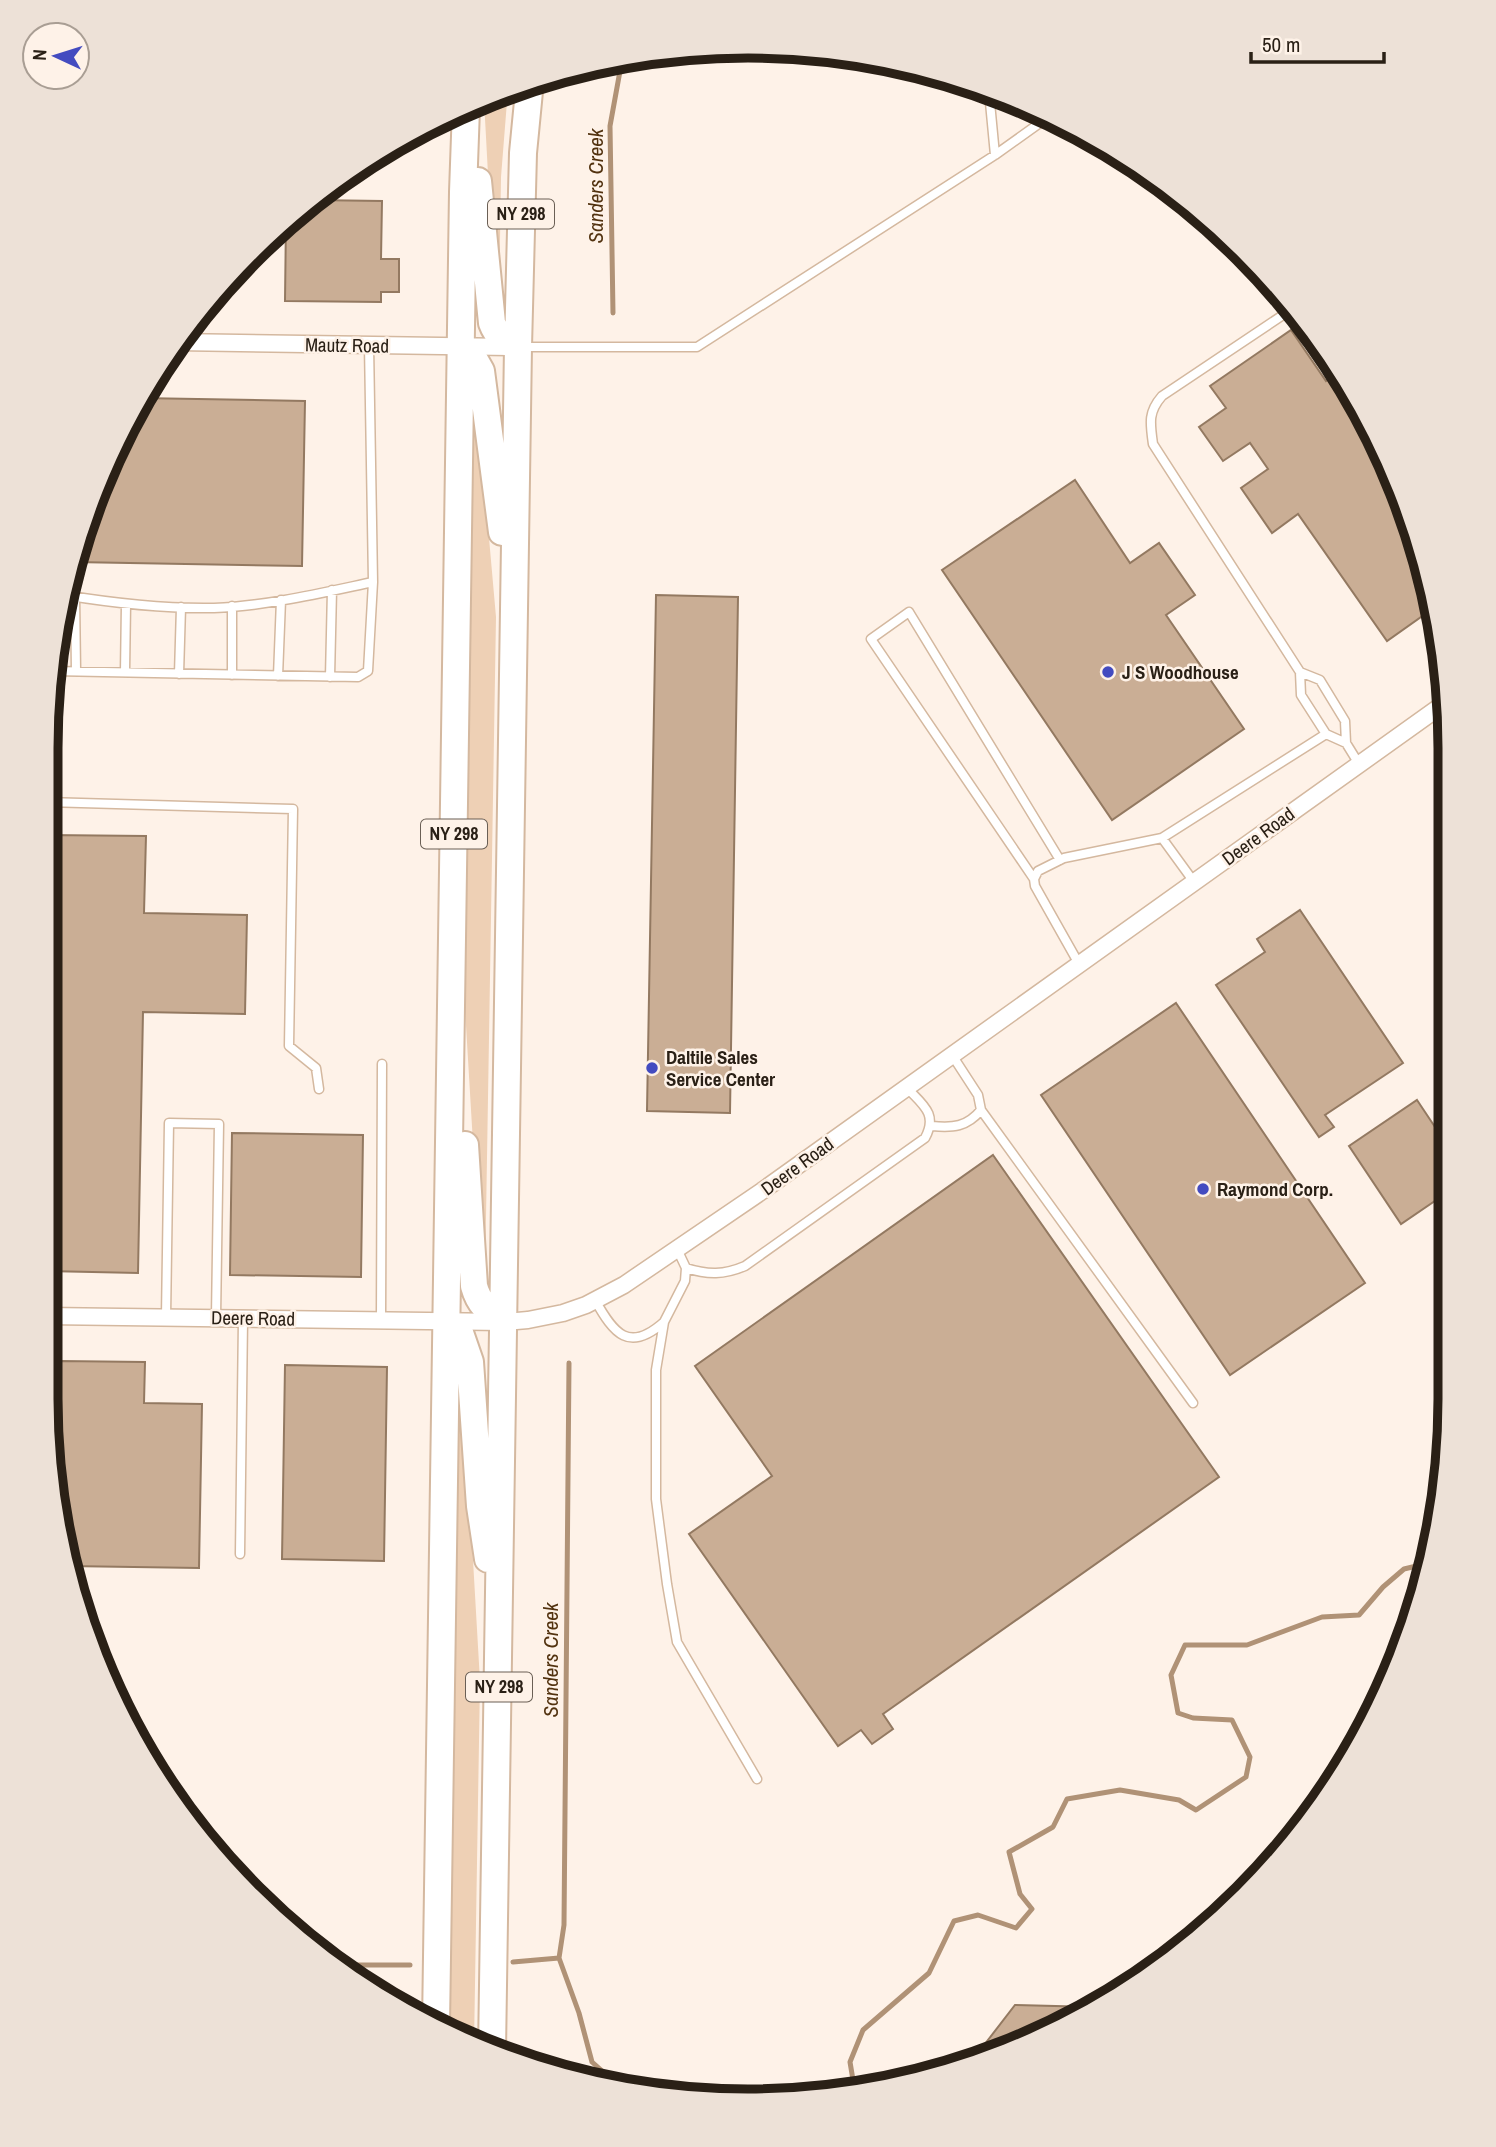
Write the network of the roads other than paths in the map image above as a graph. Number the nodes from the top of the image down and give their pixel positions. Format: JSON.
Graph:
{"nodes":[{"id":1,"x":529,"y":93,"type":"edge"},
{"id":2,"x":990,"y":102,"type":"edge"},
{"id":3,"x":472,"y":116,"type":"edge"},
{"id":4,"x":466,"y":118,"type":"edge"},
{"id":5,"x":1040,"y":123,"type":"edge"},
{"id":6,"x":995,"y":155,"type":"junction"},
{"id":7,"x":1284,"y":314,"type":"edge"},
{"id":8,"x":190,"y":342,"type":"edge"},
{"id":9,"x":369,"y":345,"type":"junction"},
{"id":10,"x":461,"y":346,"type":"junction"},
{"id":11,"x":518,"y":347,"type":"junction"},
{"id":12,"x":373,"y":582,"type":"junction"},
{"id":13,"x":332,"y":590,"type":"junction"},
{"id":14,"x":75,"y":596,"type":"joint"},
{"id":15,"x":281,"y":600,"type":"junction"},
{"id":16,"x":126,"y":604,"type":"junction"},
{"id":17,"x":232,"y":606,"type":"junction"},
{"id":18,"x":181,"y":607,"type":"junction"},
{"id":19,"x":514,"y":624,"type":"junction"},
{"id":20,"x":63,"y":671,"type":"edge"},
{"id":21,"x":76,"y":671,"type":"junction"},
{"id":22,"x":1300,"y":672,"type":"junction"},
{"id":23,"x":125,"y":673,"type":"junction"},
{"id":24,"x":179,"y":674,"type":"junction"},
{"id":25,"x":232,"y":675,"type":"junction"},
{"id":26,"x":278,"y":676,"type":"junction"},
{"id":27,"x":330,"y":677,"type":"junction"},
{"id":28,"x":1437,"y":709,"type":"edge"},
{"id":29,"x":1326,"y":734,"type":"junction"},
{"id":30,"x":1346,"y":743,"type":"junction"},
{"id":31,"x":1359,"y":764,"type":"junction"},
{"id":32,"x":58,"y":802,"type":"edge"},
{"id":33,"x":1162,"y":838,"type":"junction"},
{"id":34,"x":1060,"y":860,"type":"junction"},
{"id":35,"x":1034,"y":879,"type":"junction"},
{"id":36,"x":1194,"y":882,"type":"junction"},
{"id":37,"x":1079,"y":964,"type":"junction"},
{"id":38,"x":452,"y":1025,"type":"junction"},
{"id":39,"x":952,"y":1055,"type":"junction"},
{"id":40,"x":383,"y":1064,"type":"dead end"},
{"id":41,"x":907,"y":1087,"type":"junction"},
{"id":42,"x":318,"y":1089,"type":"dead end"},
{"id":43,"x":981,"y":1110,"type":"junction"},
{"id":44,"x":932,"y":1126,"type":"junction"},
{"id":45,"x":677,"y":1249,"type":"junction"},
{"id":46,"x":686,"y":1268,"type":"junction"},
{"id":47,"x":595,"y":1300,"type":"junction"},
{"id":48,"x":58,"y":1316,"type":"edge"},
{"id":49,"x":166,"y":1317,"type":"junction"},
{"id":50,"x":216,"y":1317,"type":"junction"},
{"id":51,"x":243,"y":1318,"type":"junction"},
{"id":52,"x":381,"y":1320,"type":"junction"},
{"id":53,"x":447,"y":1321,"type":"junction"},
{"id":54,"x":504,"y":1322,"type":"junction"},
{"id":55,"x":664,"y":1322,"type":"junction"},
{"id":56,"x":1193,"y":1403,"type":"dead end"},
{"id":57,"x":240,"y":1554,"type":"dead end"},
{"id":58,"x":499,"y":1631,"type":"junction"},
{"id":59,"x":757,"y":1779,"type":"dead end"},
{"id":60,"x":436,"y":2014,"type":"edge"},
{"id":61,"x":492,"y":2040,"type":"edge"}],
"edges":[{"from":1,"to":11,"type":"main road","number":"NY 298"},
{"from":2,"to":6,"type":"lane"},
{"from":3,"to":11,"type":"main road"},
{"from":4,"to":10,"type":"main road","number":"NY 298"},
{"from":5,"to":6,"type":"lane"},
{"from":6,"to":11,"type":"lane"},
{"from":7,"to":22,"type":"lane"},
{"from":8,"to":9,"type":"street","name":"Mautz Road"},
{"from":9,"to":10,"type":"street","name":"Mautz Road"},
{"from":9,"to":12,"type":"lane"},
{"from":10,"to":11,"type":"street","name":"Mautz Road"},
{"from":10,"to":19,"type":"main road"},
{"from":10,"to":38,"type":"main road","number":"NY 298"},
{"from":11,"to":19,"type":"main road","number":"NY 298"},
{"from":12,"to":13,"type":"lane"},
{"from":12,"to":27,"type":"lane"},
{"from":13,"to":15,"type":"lane"},
{"from":13,"to":27,"type":"lane"},
{"from":14,"to":16,"type":"lane"},
{"from":14,"to":21,"type":"lane"},
{"from":15,"to":17,"type":"lane"},
{"from":15,"to":26,"type":"lane"},
{"from":16,"to":18,"type":"lane"},
{"from":16,"to":23,"type":"lane"},
{"from":17,"to":18,"type":"lane"},
{"from":17,"to":25,"type":"lane"},
{"from":18,"to":24,"type":"lane"},
{"from":19,"to":54,"type":"main road","number":"NY 298"},
{"from":20,"to":21,"type":"lane"},
{"from":21,"to":23,"type":"lane"},
{"from":22,"to":29,"type":"lane"},
{"from":22,"to":30,"type":"lane"},
{"from":23,"to":24,"type":"lane"},
{"from":24,"to":25,"type":"lane"},
{"from":25,"to":26,"type":"lane"},
{"from":26,"to":27,"type":"lane"},
{"from":28,"to":31,"type":"street","name":"Deere Road"},
{"from":29,"to":30,"type":"lane"},
{"from":29,"to":33,"type":"lane"},
{"from":30,"to":31,"type":"lane"},
{"from":31,"to":36,"type":"street","name":"Deere Road"},
{"from":32,"to":42,"type":"lane"},
{"from":33,"to":34,"type":"lane"},
{"from":33,"to":36,"type":"lane"},
{"from":34,"to":35,"type":"lane"},
{"from":34,"to":35,"type":"lane"},
{"from":35,"to":37,"type":"lane"},
{"from":36,"to":37,"type":"street","name":"Deere Road"},
{"from":37,"to":39,"type":"street","name":"Deere Road"},
{"from":38,"to":53,"type":"main road","number":"NY 298"},
{"from":38,"to":54,"type":"main road"},
{"from":39,"to":41,"type":"street","name":"Deere Road"},
{"from":39,"to":43,"type":"lane"},
{"from":40,"to":52,"type":"lane"},
{"from":41,"to":44,"type":"lane"},
{"from":41,"to":45,"type":"street","name":"Deere Road"},
{"from":43,"to":44,"type":"lane"},
{"from":43,"to":56,"type":"lane"},
{"from":44,"to":46,"type":"lane"},
{"from":45,"to":46,"type":"lane"},
{"from":45,"to":47,"type":"street","name":"Deere Road"},
{"from":46,"to":55,"type":"lane"},
{"from":47,"to":54,"type":"street","name":"Deere Road"},
{"from":47,"to":55,"type":"lane"},
{"from":48,"to":49,"type":"street","name":"Deere Road"},
{"from":49,"to":50,"type":"street","name":"Deere Road"},
{"from":49,"to":50,"type":"lane"},
{"from":50,"to":51,"type":"street","name":"Deere Road"},
{"from":51,"to":52,"type":"street","name":"Deere Road"},
{"from":51,"to":57,"type":"lane"},
{"from":52,"to":53,"type":"street","name":"Deere Road"},
{"from":53,"to":54,"type":"street","name":"Deere Road"},
{"from":53,"to":58,"type":"main road"},
{"from":53,"to":60,"type":"main road","number":"NY 298"},
{"from":54,"to":58,"type":"main road","number":"NY 298"},
{"from":55,"to":59,"type":"lane"},
{"from":58,"to":61,"type":"main road","number":"NY 298"}]}
